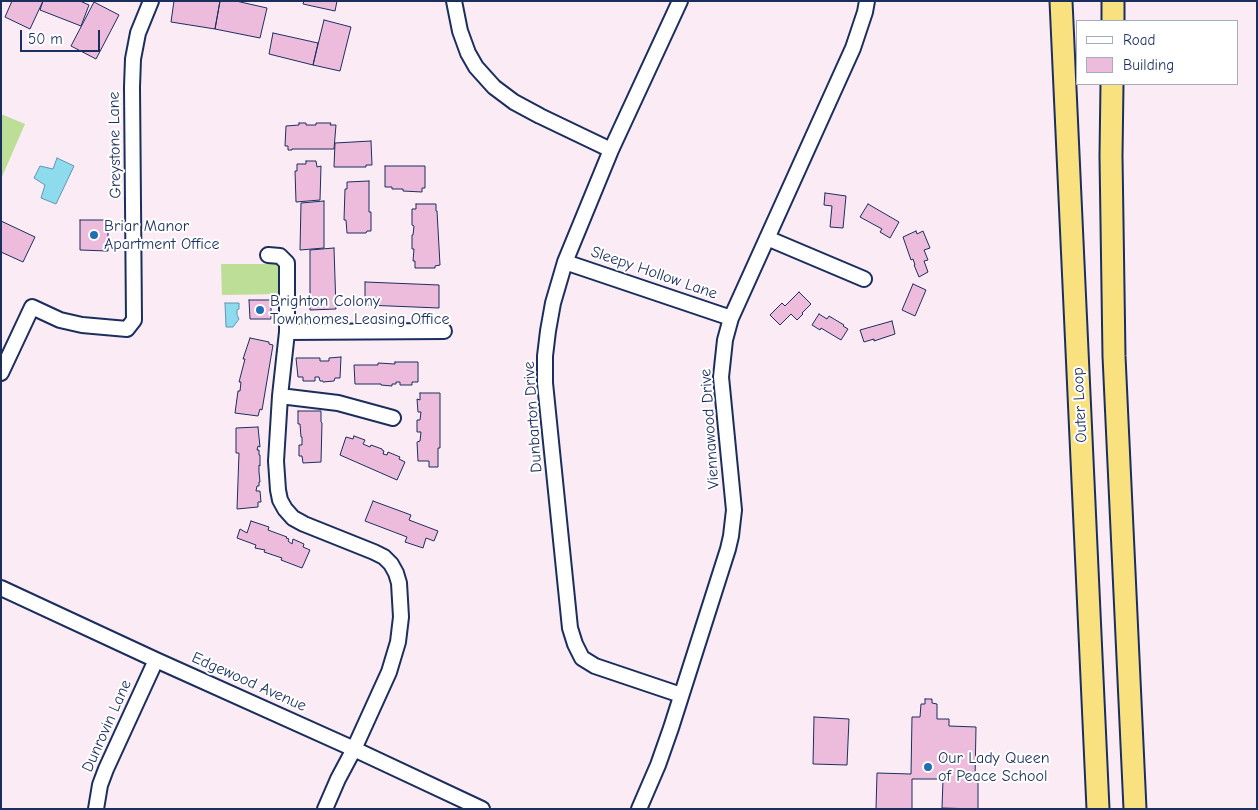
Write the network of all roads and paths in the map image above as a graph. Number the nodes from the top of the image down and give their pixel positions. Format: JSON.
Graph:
{"nodes":[{"id":1,"x":151,"y":1,"type":"edge"},
{"id":2,"x":454,"y":1,"type":"edge"},
{"id":3,"x":680,"y":1,"type":"edge"},
{"id":4,"x":867,"y":1,"type":"edge"},
{"id":5,"x":1061,"y":1,"type":"edge"},
{"id":6,"x":1113,"y":1,"type":"edge"},
{"id":7,"x":1113,"y":20,"type":"edge"},
{"id":8,"x":1112,"y":85,"type":"edge"},
{"id":9,"x":611,"y":150,"type":"junction"},
{"id":10,"x":767,"y":238,"type":"junction"},
{"id":11,"x":268,"y":255,"type":"dead end"},
{"id":12,"x":565,"y":262,"type":"junction"},
{"id":13,"x":864,"y":280,"type":"dead end"},
{"id":14,"x":731,"y":318,"type":"junction"},
{"id":15,"x":444,"y":331,"type":"dead end"},
{"id":16,"x":286,"y":332,"type":"junction"},
{"id":17,"x":1,"y":373,"type":"edge"},
{"id":18,"x":280,"y":396,"type":"junction"},
{"id":19,"x":393,"y":418,"type":"dead end"},
{"id":20,"x":1,"y":588,"type":"edge"},
{"id":21,"x":156,"y":660,"type":"junction"},
{"id":22,"x":681,"y":695,"type":"junction"},
{"id":23,"x":354,"y":749,"type":"junction"},
{"id":24,"x":96,"y":809,"type":"edge"},
{"id":25,"x":325,"y":809,"type":"edge"},
{"id":26,"x":482,"y":809,"type":"edge"},
{"id":27,"x":639,"y":809,"type":"edge"},
{"id":28,"x":1098,"y":809,"type":"edge"},
{"id":29,"x":1134,"y":809,"type":"edge"}],
"edges":[{"from":1,"to":17,"type":"street","name":"Greystone Lane"},
{"from":2,"to":9,"type":"street"},
{"from":3,"to":9,"type":"street","name":"Dunbarton Drive"},
{"from":4,"to":10,"type":"street","name":"Viennawood Drive"},
{"from":5,"to":28,"type":"highway","name":"Outer Loop"},
{"from":6,"to":7,"type":"highway"},
{"from":8,"to":29,"type":"highway"},
{"from":9,"to":12,"type":"street","name":"Dunbarton Drive"},
{"from":10,"to":13,"type":"street"},
{"from":10,"to":14,"type":"street","name":"Viennawood Drive"},
{"from":11,"to":16,"type":"street"},
{"from":12,"to":14,"type":"street","name":"Sleepy Hollow Lane"},
{"from":12,"to":22,"type":"street","name":"Dunbarton Drive"},
{"from":14,"to":22,"type":"street","name":"Viennawood Drive"},
{"from":15,"to":16,"type":"street"},
{"from":16,"to":18,"type":"street"},
{"from":18,"to":19,"type":"street"},
{"from":18,"to":23,"type":"street"},
{"from":20,"to":21,"type":"street","name":"Edgewood Avenue"},
{"from":21,"to":23,"type":"street","name":"Edgewood Avenue"},
{"from":21,"to":24,"type":"street","name":"Dunrovin Lane"},
{"from":22,"to":27,"type":"street","name":"Viennawood Drive"},
{"from":23,"to":25,"type":"street"},
{"from":23,"to":26,"type":"street","name":"Edgewood Avenue"}]}
